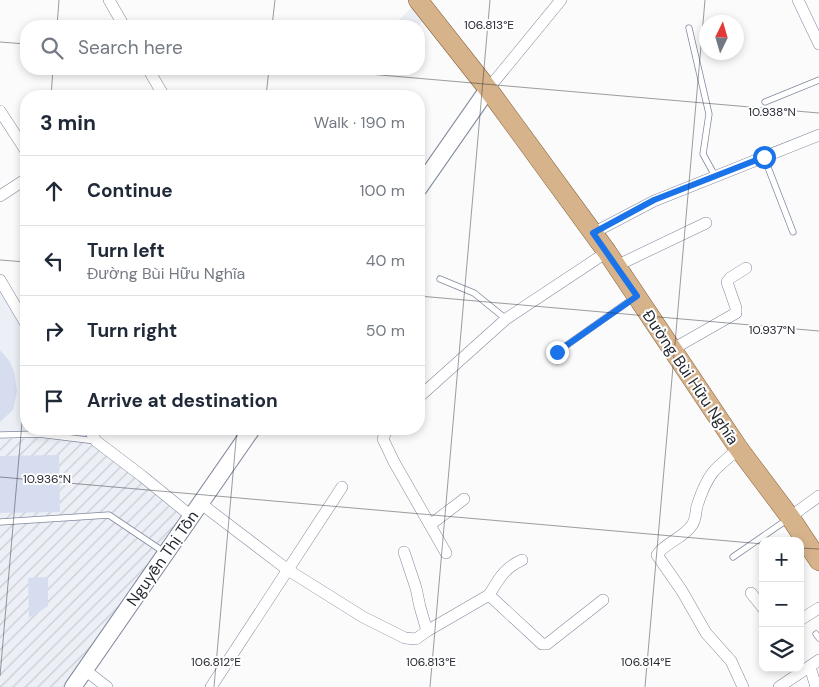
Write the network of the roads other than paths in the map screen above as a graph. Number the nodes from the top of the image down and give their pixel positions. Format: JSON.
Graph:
{"nodes":[{"id":1,"x":110,"y":0,"type":"edge"},
{"id":2,"x":418,"y":0,"type":"edge"},
{"id":3,"x":561,"y":0,"type":"edge"},
{"id":4,"x":798,"y":0,"type":"edge"},
{"id":5,"x":121,"y":20,"type":"edge"},
{"id":6,"x":688,"y":28,"type":"dead end"},
{"id":7,"x":819,"y":44,"type":"edge"},
{"id":8,"x":152,"y":75,"type":"edge"},
{"id":9,"x":819,"y":80,"type":"edge"},
{"id":10,"x":488,"y":89,"type":"junction"},
{"id":11,"x":160,"y":90,"type":"edge"},
{"id":12,"x":765,"y":102,"type":"dead end"},
{"id":13,"x":0,"y":111,"type":"edge"},
{"id":14,"x":819,"y":135,"type":"edge"},
{"id":15,"x":20,"y":143,"type":"edge"},
{"id":16,"x":764,"y":157,"type":"junction"},
{"id":17,"x":715,"y":176,"type":"junction"},
{"id":18,"x":425,"y":179,"type":"edge"},
{"id":19,"x":20,"y":184,"type":"edge"},
{"id":20,"x":0,"y":196,"type":"edge"},
{"id":21,"x":706,"y":223,"type":"dead end"},
{"id":22,"x":793,"y":232,"type":"dead end"},
{"id":23,"x":593,"y":233,"type":"junction"},
{"id":24,"x":612,"y":259,"type":"junction"},
{"id":25,"x":746,"y":268,"type":"dead end"},
{"id":26,"x":440,"y":279,"type":"dead end"},
{"id":27,"x":0,"y":280,"type":"edge"},
{"id":28,"x":637,"y":296,"type":"junction"},
{"id":29,"x":20,"y":314,"type":"edge"},
{"id":30,"x":506,"y":320,"type":"junction"},
{"id":31,"x":672,"y":349,"type":"junction"},
{"id":32,"x":557,"y":352,"type":"dead end"},
{"id":33,"x":425,"y":392,"type":"edge"},
{"id":34,"x":20,"y":434,"type":"edge"},
{"id":35,"x":0,"y":435,"type":"edge"},
{"id":36,"x":45,"y":435,"type":"edge"},
{"id":37,"x":92,"y":435,"type":"edge"},
{"id":38,"x":248,"y":435,"type":"edge"},
{"id":39,"x":385,"y":435,"type":"edge"},
{"id":40,"x":96,"y":442,"type":"junction"},
{"id":41,"x":739,"y":449,"type":"junction"},
{"id":42,"x":342,"y":487,"type":"dead end"},
{"id":43,"x":819,"y":496,"type":"edge"},
{"id":44,"x":464,"y":499,"type":"dead end"},
{"id":45,"x":195,"y":510,"type":"junction"},
{"id":46,"x":790,"y":517,"type":"junction"},
{"id":47,"x":0,"y":522,"type":"edge"},
{"id":48,"x":430,"y":525,"type":"junction"},
{"id":49,"x":404,"y":552,"type":"dead end"},
{"id":50,"x":166,"y":553,"type":"junction"},
{"id":51,"x":446,"y":553,"type":"dead end"},
{"id":52,"x":733,"y":557,"type":"dead end"},
{"id":53,"x":522,"y":560,"type":"dead end"},
{"id":54,"x":819,"y":561,"type":"edge"},
{"id":55,"x":288,"y":570,"type":"junction"},
{"id":56,"x":751,"y":593,"type":"dead end"},
{"id":57,"x":489,"y":595,"type":"junction"},
{"id":58,"x":603,"y":600,"type":"dead end"},
{"id":59,"x":759,"y":603,"type":"edge"},
{"id":60,"x":819,"y":608,"type":"edge"},
{"id":61,"x":804,"y":617,"type":"edge"},
{"id":62,"x":427,"y":631,"type":"junction"},
{"id":63,"x":814,"y":663,"type":"edge"},
{"id":64,"x":85,"y":670,"type":"junction"},
{"id":65,"x":73,"y":687,"type":"edge"},
{"id":66,"x":107,"y":687,"type":"edge"},
{"id":67,"x":211,"y":687,"type":"edge"},
{"id":68,"x":743,"y":687,"type":"edge"},
{"id":69,"x":779,"y":687,"type":"edge"},
{"id":70,"x":816,"y":687,"type":"edge"}],
"edges":[{"from":1,"to":5,"type":"street"},
{"from":2,"to":10,"type":"main road","name":"Đường Bùi Hữu Nghĩa"},
{"from":3,"to":10,"type":"street"},
{"from":4,"to":7,"type":"street"},
{"from":6,"to":17,"type":"lane"},
{"from":8,"to":11,"type":"street"},
{"from":9,"to":12,"type":"lane"},
{"from":10,"to":18,"type":"street"},
{"from":10,"to":23,"type":"main road","name":"Đường Bùi Hữu Nghĩa"},
{"from":13,"to":15,"type":"street"},
{"from":14,"to":16,"type":"street"},
{"from":16,"to":17,"type":"street"},
{"from":16,"to":22,"type":"lane"},
{"from":17,"to":23,"type":"street"},
{"from":19,"to":20,"type":"street"},
{"from":21,"to":24,"type":"street"},
{"from":23,"to":24,"type":"main road","name":"Đường Bùi Hữu Nghĩa"},
{"from":24,"to":28,"type":"main road","name":"Đường Bùi Hữu Nghĩa"},
{"from":24,"to":30,"type":"street"},
{"from":25,"to":31,"type":"street"},
{"from":26,"to":30,"type":"lane"},
{"from":27,"to":29,"type":"street"},
{"from":28,"to":31,"type":"main road","name":"Đường Bùi Hữu Nghĩa"},
{"from":28,"to":32,"type":"lane"},
{"from":30,"to":33,"type":"street"},
{"from":31,"to":41,"type":"main road","name":"Đường Bùi Hữu Nghĩa"},
{"from":34,"to":35,"type":"lane"},
{"from":36,"to":40,"type":"lane"},
{"from":37,"to":40,"type":"street"},
{"from":38,"to":45,"type":"street","name":"Nguyễn Thị Tồn"},
{"from":39,"to":48,"type":"street"},
{"from":40,"to":45,"type":"street"},
{"from":41,"to":46,"type":"main road","name":"Đường Bùi Hữu Nghĩa"},
{"from":41,"to":68,"type":"street"},
{"from":42,"to":55,"type":"street"},
{"from":43,"to":46,"type":"street"},
{"from":44,"to":48,"type":"street"},
{"from":45,"to":50,"type":"street","name":"Nguyễn Thị Tồn"},
{"from":45,"to":55,"type":"street"},
{"from":46,"to":52,"type":"lane"},
{"from":46,"to":54,"type":"main road","name":"Đường Bùi Hữu Nghĩa"},
{"from":47,"to":50,"type":"lane"},
{"from":48,"to":51,"type":"street"},
{"from":49,"to":62,"type":"street"},
{"from":50,"to":64,"type":"street","name":"Nguyễn Thị Tồn"},
{"from":53,"to":57,"type":"street"},
{"from":55,"to":62,"type":"street"},
{"from":55,"to":67,"type":"street"},
{"from":56,"to":59,"type":"street"},
{"from":57,"to":58,"type":"street"},
{"from":57,"to":62,"type":"street"},
{"from":60,"to":61,"type":"street"},
{"from":63,"to":69,"type":"street"},
{"from":63,"to":70,"type":"street"},
{"from":64,"to":65,"type":"street","name":"Nguyễn Thị Tồn"},
{"from":64,"to":66,"type":"street"}]}
